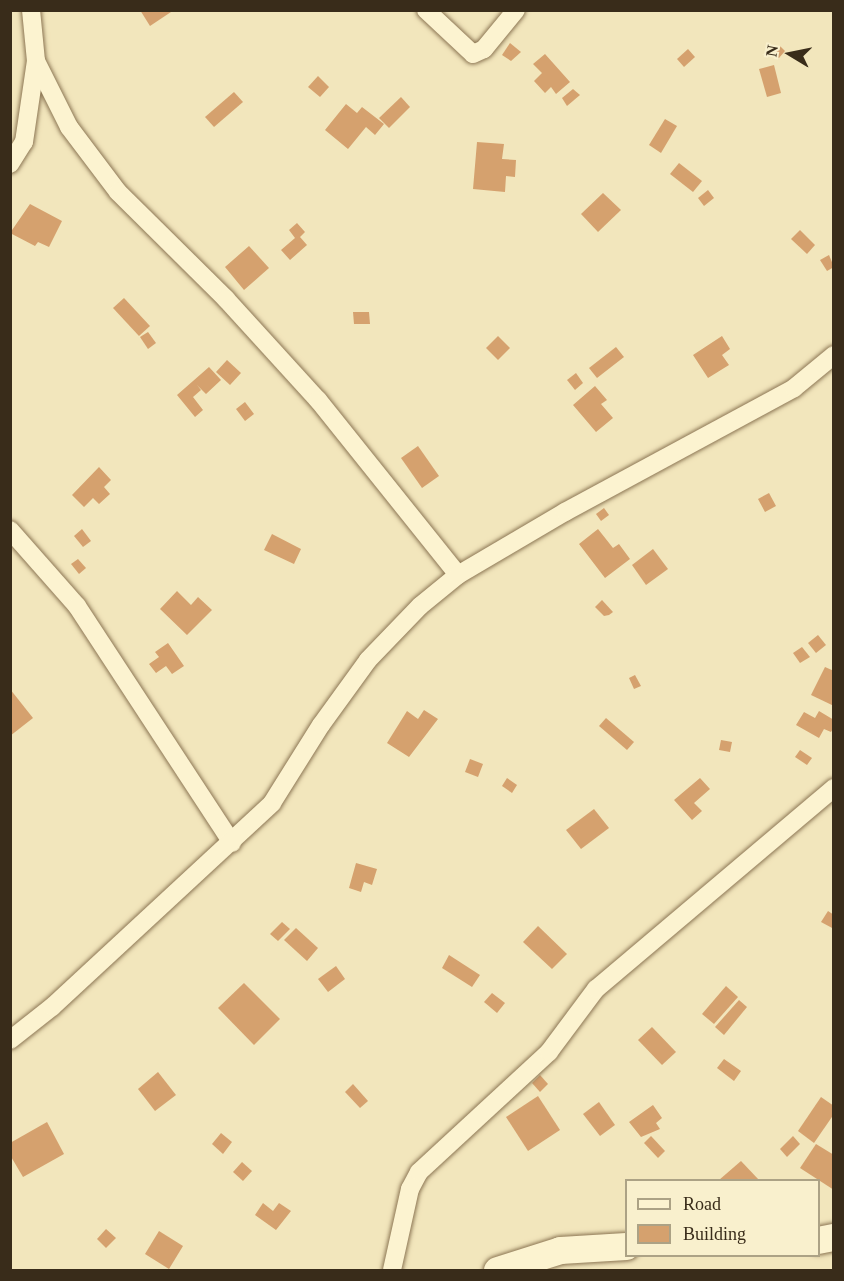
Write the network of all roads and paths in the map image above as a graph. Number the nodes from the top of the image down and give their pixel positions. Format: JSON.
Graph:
{"nodes":[{"id":1,"x":31,"y":10,"type":"edge"},
{"id":2,"x":426,"y":10,"type":"edge"},
{"id":3,"x":516,"y":10,"type":"edge"},
{"id":4,"x":36,"y":61,"type":"junction"},
{"id":5,"x":10,"y":164,"type":"edge"},
{"id":6,"x":834,"y":355,"type":"edge"},
{"id":7,"x":10,"y":530,"type":"edge"},
{"id":8,"x":458,"y":575,"type":"junction"},
{"id":9,"x":834,"y":788,"type":"edge"},
{"id":10,"x":232,"y":843,"type":"junction"},
{"id":11,"x":10,"y":1040,"type":"edge"},
{"id":12,"x":625,"y":1246,"type":"edge"},
{"id":13,"x":392,"y":1270,"type":"edge"},
{"id":14,"x":497,"y":1270,"type":"edge"}],
"edges":[{"from":1,"to":4,"type":"street"},
{"from":2,"to":3,"type":"street"},
{"from":4,"to":5,"type":"street"},
{"from":4,"to":8,"type":"street"},
{"from":6,"to":8,"type":"street"},
{"from":7,"to":10,"type":"street"},
{"from":8,"to":10,"type":"street"},
{"from":9,"to":13,"type":"street"},
{"from":10,"to":11,"type":"street"},
{"from":12,"to":14,"type":"street"}]}
